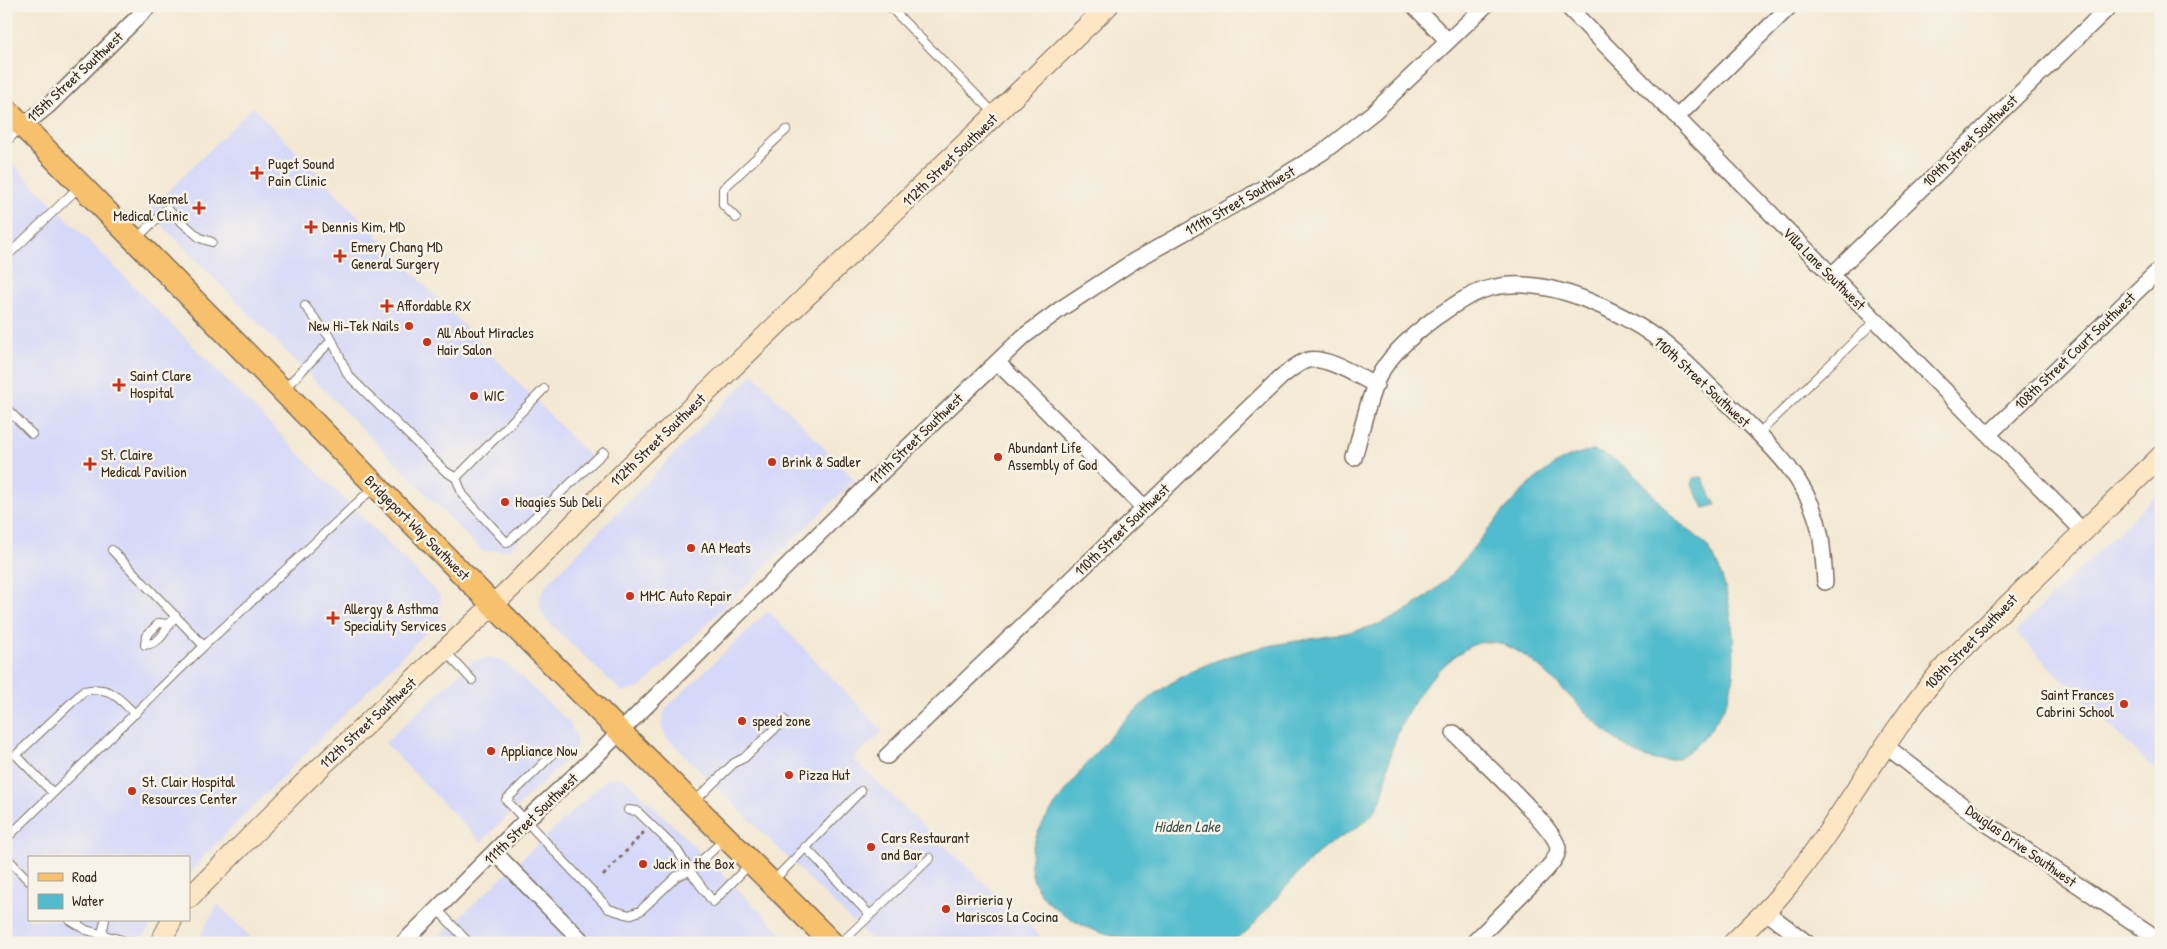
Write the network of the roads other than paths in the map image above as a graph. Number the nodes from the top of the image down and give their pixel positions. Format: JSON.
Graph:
{"nodes":[{"id":1,"x":149,"y":6,"type":"edge"},
{"id":2,"x":889,"y":6,"type":"edge"},
{"id":3,"x":1108,"y":6,"type":"edge"},
{"id":4,"x":1414,"y":6,"type":"edge"},
{"id":5,"x":1485,"y":6,"type":"edge"},
{"id":6,"x":1567,"y":6,"type":"edge"},
{"id":7,"x":1790,"y":6,"type":"edge"},
{"id":8,"x":2110,"y":6,"type":"edge"},
{"id":9,"x":1448,"y":41,"type":"junction"},
{"id":10,"x":6,"y":109,"type":"edge"},
{"id":11,"x":996,"y":115,"type":"junction"},
{"id":12,"x":1676,"y":118,"type":"junction"},
{"id":13,"x":23,"y":126,"type":"junction"},
{"id":14,"x":786,"y":130,"type":"dead end"},
{"id":15,"x":6,"y":142,"type":"edge"},
{"id":16,"x":80,"y":185,"type":"junction"},
{"id":17,"x":736,"y":218,"type":"dead end"},
{"id":18,"x":134,"y":241,"type":"junction"},
{"id":19,"x":212,"y":242,"type":"dead end"},
{"id":20,"x":6,"y":257,"type":"edge"},
{"id":21,"x":2161,"y":268,"type":"edge"},
{"id":22,"x":1831,"y":276,"type":"junction"},
{"id":23,"x":305,"y":306,"type":"dead end"},
{"id":24,"x":1875,"y":321,"type":"junction"},
{"id":25,"x":332,"y":340,"type":"junction"},
{"id":26,"x":997,"y":362,"type":"junction"},
{"id":27,"x":1376,"y":384,"type":"junction"},
{"id":28,"x":544,"y":389,"type":"dead end"},
{"id":29,"x":282,"y":391,"type":"junction"},
{"id":30,"x":6,"y":408,"type":"edge"},
{"id":31,"x":32,"y":434,"type":"dead end"},
{"id":32,"x":1758,"y":434,"type":"junction"},
{"id":33,"x":1989,"y":434,"type":"junction"},
{"id":34,"x":604,"y":452,"type":"dead end"},
{"id":35,"x":2161,"y":456,"type":"edge"},
{"id":36,"x":1354,"y":458,"type":"dead end"},
{"id":37,"x":456,"y":478,"type":"junction"},
{"id":38,"x":375,"y":486,"type":"junction"},
{"id":39,"x":1144,"y":508,"type":"junction"},
{"id":40,"x":2083,"y":531,"type":"junction"},
{"id":41,"x":112,"y":550,"type":"dead end"},
{"id":42,"x":1825,"y":582,"type":"dead end"},
{"id":43,"x":493,"y":605,"type":"junction"},
{"id":44,"x":176,"y":616,"type":"junction"},
{"id":45,"x":168,"y":624,"type":"dead end"},
{"id":46,"x":204,"y":646,"type":"junction"},
{"id":47,"x":445,"y":651,"type":"junction"},
{"id":48,"x":472,"y":680,"type":"dead end"},
{"id":49,"x":134,"y":714,"type":"junction"},
{"id":50,"x":784,"y":720,"type":"dead end"},
{"id":51,"x":620,"y":733,"type":"junction"},
{"id":52,"x":1454,"y":733,"type":"dead end"},
{"id":53,"x":1886,"y":746,"type":"junction"},
{"id":54,"x":551,"y":756,"type":"dead end"},
{"id":55,"x":887,"y":756,"type":"dead end"},
{"id":56,"x":860,"y":791,"type":"dead end"},
{"id":57,"x":53,"y":793,"type":"junction"},
{"id":58,"x":692,"y":804,"type":"junction"},
{"id":59,"x":628,"y":810,"type":"dead end"},
{"id":60,"x":526,"y":820,"type":"junction"},
{"id":61,"x":726,"y":838,"type":"junction"},
{"id":62,"x":6,"y":839,"type":"edge"},
{"id":63,"x":805,"y":846,"type":"junction"},
{"id":64,"x":495,"y":853,"type":"junction"},
{"id":65,"x":6,"y":858,"type":"edge"},
{"id":66,"x":930,"y":858,"type":"dead end"},
{"id":67,"x":751,"y":862,"type":"junction"},
{"id":68,"x":690,"y":871,"type":"junction"},
{"id":69,"x":28,"y":880,"type":"edge"},
{"id":70,"x":772,"y":883,"type":"junction"},
{"id":71,"x":190,"y":897,"type":"edge"},
{"id":72,"x":437,"y":909,"type":"junction"},
{"id":73,"x":1765,"y":911,"type":"junction"},
{"id":74,"x":870,"y":916,"type":"junction"},
{"id":75,"x":73,"y":922,"type":"edge"},
{"id":76,"x":105,"y":922,"type":"edge"},
{"id":77,"x":171,"y":922,"type":"edge"},
{"id":78,"x":102,"y":934,"type":"junction"},
{"id":79,"x":2161,"y":941,"type":"edge"},
{"id":80,"x":133,"y":943,"type":"edge"},
{"id":81,"x":160,"y":943,"type":"edge"},
{"id":82,"x":403,"y":943,"type":"edge"},
{"id":83,"x":469,"y":943,"type":"edge"},
{"id":84,"x":584,"y":943,"type":"edge"},
{"id":85,"x":832,"y":943,"type":"edge"},
{"id":86,"x":841,"y":943,"type":"edge"},
{"id":87,"x":1473,"y":943,"type":"edge"},
{"id":88,"x":1733,"y":943,"type":"edge"},
{"id":89,"x":1807,"y":943,"type":"edge"}],
"edges":[{"from":1,"to":13,"type":"street","name":"115th Street Southwest"},
{"from":2,"to":11,"type":"lane"},
{"from":3,"to":11,"type":"street","name":"112th Street Southwest"},
{"from":4,"to":9,"type":"street"},
{"from":5,"to":9,"type":"street","name":"111th Street Southwest"},
{"from":6,"to":12,"type":"street","name":"Villa Lane Southwest"},
{"from":7,"to":12,"type":"street"},
{"from":8,"to":22,"type":"street","name":"109th Street Southwest"},
{"from":9,"to":26,"type":"street","name":"111th Street Southwest"},
{"from":10,"to":13,"type":"main road","name":"Bridgeport Way Southwest"},
{"from":11,"to":43,"type":"street","name":"112th Street Southwest"},
{"from":12,"to":22,"type":"street","name":"Villa Lane Southwest"},
{"from":13,"to":15,"type":"lane"},
{"from":13,"to":16,"type":"main road","name":"Bridgeport Way Southwest"},
{"from":14,"to":17,"type":"lane"},
{"from":16,"to":18,"type":"main road","name":"Bridgeport Way Southwest"},
{"from":16,"to":20,"type":"lane"},
{"from":18,"to":19,"type":"lane"},
{"from":18,"to":29,"type":"main road","name":"Bridgeport Way Southwest"},
{"from":21,"to":33,"type":"street","name":"108th Street Court Southwest"},
{"from":22,"to":24,"type":"street","name":"Villa Lane Southwest"},
{"from":23,"to":25,"type":"lane"},
{"from":24,"to":32,"type":"lane"},
{"from":24,"to":33,"type":"street","name":"Villa Lane Southwest"},
{"from":25,"to":29,"type":"lane"},
{"from":25,"to":37,"type":"lane"},
{"from":26,"to":39,"type":"street"},
{"from":26,"to":51,"type":"street","name":"111th Street Southwest"},
{"from":27,"to":32,"type":"street","name":"110th Street Southwest"},
{"from":27,"to":36,"type":"street","name":"110th Street Southwest"},
{"from":27,"to":39,"type":"street","name":"110th Street Southwest"},
{"from":28,"to":37,"type":"lane"},
{"from":29,"to":38,"type":"main road","name":"Bridgeport Way Southwest"},
{"from":30,"to":31,"type":"lane"},
{"from":32,"to":42,"type":"street","name":"110th Street Southwest"},
{"from":33,"to":40,"type":"street","name":"Villa Lane Southwest"},
{"from":34,"to":37,"type":"lane"},
{"from":35,"to":40,"type":"street","name":"108th Street Southwest"},
{"from":38,"to":43,"type":"main road","name":"Bridgeport Way Southwest"},
{"from":38,"to":46,"type":"lane"},
{"from":39,"to":55,"type":"street","name":"110th Street Southwest"},
{"from":40,"to":53,"type":"street","name":"108th Street Southwest"},
{"from":41,"to":44,"type":"lane"},
{"from":43,"to":47,"type":"street","name":"112th Street Southwest"},
{"from":43,"to":51,"type":"main road","name":"Bridgeport Way Southwest"},
{"from":44,"to":45,"type":"lane"},
{"from":44,"to":46,"type":"lane"},
{"from":46,"to":49,"type":"lane"},
{"from":47,"to":48,"type":"lane"},
{"from":47,"to":71,"type":"street","name":"112th Street Southwest"},
{"from":49,"to":57,"type":"lane"},
{"from":49,"to":57,"type":"lane"},
{"from":50,"to":58,"type":"lane"},
{"from":51,"to":58,"type":"main road","name":"Bridgeport Way Southwest"},
{"from":51,"to":60,"type":"street","name":"111th Street Southwest"},
{"from":52,"to":87,"type":"street"},
{"from":53,"to":73,"type":"street","name":"108th Street Southwest"},
{"from":53,"to":79,"type":"street","name":"Douglas Drive Southwest"},
{"from":54,"to":60,"type":"lane"},
{"from":56,"to":63,"type":"lane"},
{"from":57,"to":62,"type":"lane"},
{"from":58,"to":61,"type":"main road","name":"Bridgeport Way Southwest"},
{"from":59,"to":68,"type":"lane"},
{"from":60,"to":64,"type":"street","name":"111th Street Southwest"},
{"from":60,"to":68,"type":"lane"},
{"from":61,"to":67,"type":"main road","name":"Bridgeport Way Southwest"},
{"from":61,"to":68,"type":"lane"},
{"from":63,"to":70,"type":"lane"},
{"from":63,"to":74,"type":"lane"},
{"from":64,"to":72,"type":"street","name":"111th Street Southwest"},
{"from":64,"to":84,"type":"street"},
{"from":65,"to":69,"type":"lane"},
{"from":66,"to":74,"type":"lane"},
{"from":67,"to":68,"type":"lane"},
{"from":67,"to":70,"type":"main road","name":"Bridgeport Way Southwest"},
{"from":70,"to":85,"type":"main road","name":"Bridgeport Way Southwest"},
{"from":72,"to":82,"type":"street","name":"111th Street Southwest"},
{"from":72,"to":83,"type":"lane"},
{"from":73,"to":88,"type":"street","name":"108th Street Southwest"},
{"from":73,"to":89,"type":"street"},
{"from":74,"to":86,"type":"lane"},
{"from":75,"to":78,"type":"lane"},
{"from":76,"to":78,"type":"lane"},
{"from":77,"to":81,"type":"street"},
{"from":78,"to":80,"type":"lane"}]}
